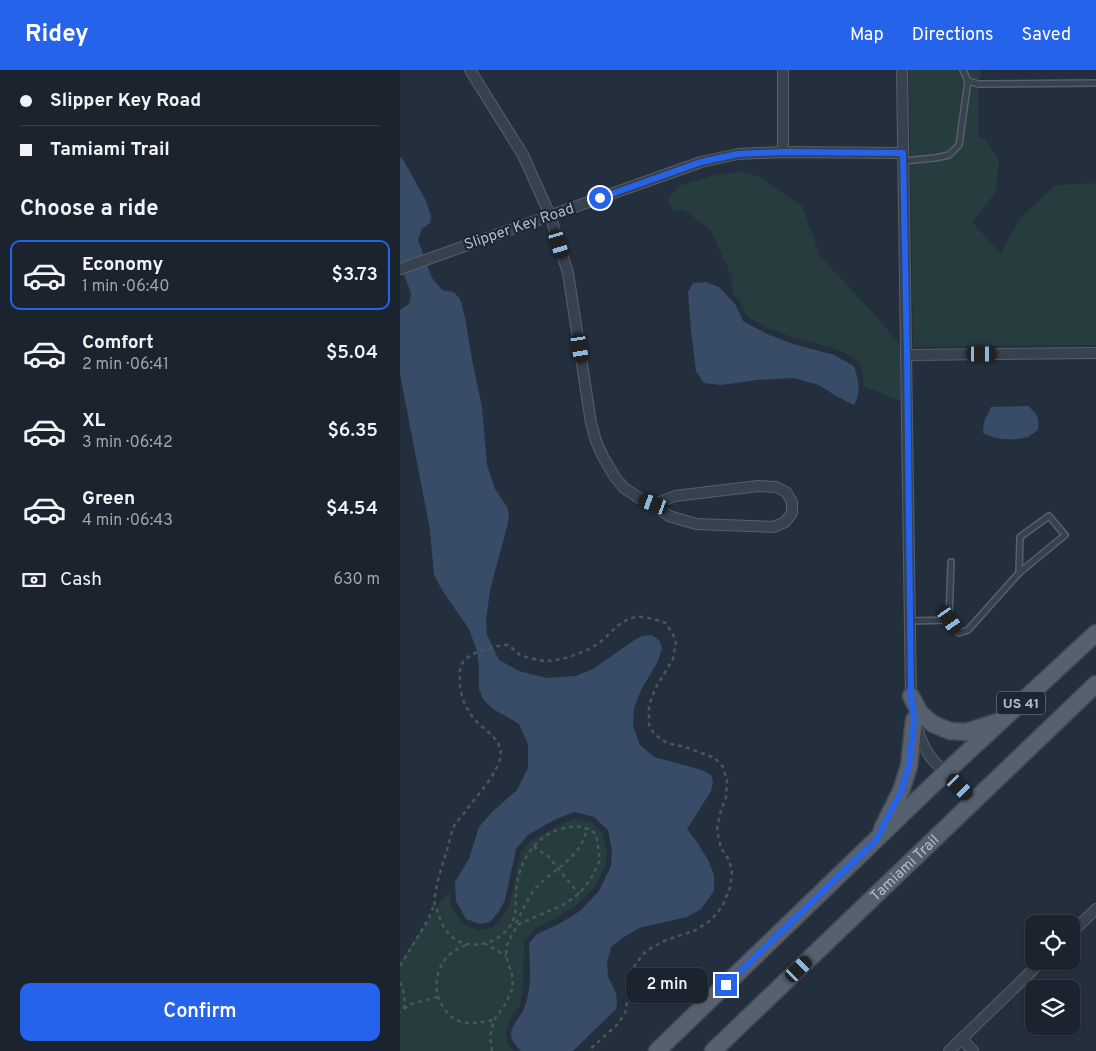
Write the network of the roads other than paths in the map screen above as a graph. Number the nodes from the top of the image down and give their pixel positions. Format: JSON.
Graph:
{"nodes":[{"id":1,"x":470,"y":70,"type":"edge"},
{"id":2,"x":783,"y":70,"type":"edge"},
{"id":3,"x":902,"y":70,"type":"edge"},
{"id":4,"x":963,"y":70,"type":"edge"},
{"id":5,"x":968,"y":81,"type":"junction"},
{"id":6,"x":1096,"y":83,"type":"edge"},
{"id":7,"x":783,"y":152,"type":"junction"},
{"id":8,"x":903,"y":157,"type":"junction"},
{"id":9,"x":550,"y":216,"type":"junction"},
{"id":10,"x":400,"y":269,"type":"edge"},
{"id":11,"x":1096,"y":353,"type":"edge"},
{"id":12,"x":907,"y":355,"type":"junction"},
{"id":13,"x":654,"y":504,"type":"junction"},
{"id":14,"x":951,"y":562,"type":"dead end"},
{"id":15,"x":1019,"y":573,"type":"junction"},
{"id":16,"x":950,"y":620,"type":"junction"},
{"id":17,"x":910,"y":621,"type":"junction"},
{"id":18,"x":1096,"y":634,"type":"edge"},
{"id":19,"x":1096,"y":684,"type":"edge"},
{"id":20,"x":911,"y":696,"type":"junction"},
{"id":21,"x":914,"y":720,"type":"junction"},
{"id":22,"x":1002,"y":721,"type":"junction"},
{"id":23,"x":946,"y":773,"type":"junction"},
{"id":24,"x":974,"y":802,"type":"junction"},
{"id":25,"x":876,"y":840,"type":"junction"},
{"id":26,"x":1096,"y":909,"type":"edge"},
{"id":27,"x":1080,"y":924,"type":"edge"},
{"id":28,"x":1033,"y":970,"type":"edge"},
{"id":29,"x":962,"y":1039,"type":"junction"},
{"id":30,"x":658,"y":1051,"type":"edge"},
{"id":31,"x":713,"y":1051,"type":"edge"},
{"id":32,"x":949,"y":1051,"type":"edge"},
{"id":33,"x":973,"y":1051,"type":"edge"}],
"edges":[{"from":1,"to":9,"type":"street"},
{"from":2,"to":7,"type":"street"},
{"from":3,"to":8,"type":"street"},
{"from":4,"to":5,"type":"lane"},
{"from":5,"to":6,"type":"lane"},
{"from":5,"to":8,"type":"lane"},
{"from":7,"to":8,"type":"street","name":"Slipper Key Road"},
{"from":7,"to":9,"type":"street","name":"Slipper Key Road"},
{"from":8,"to":12,"type":"street"},
{"from":9,"to":10,"type":"street","name":"Slipper Key Road"},
{"from":9,"to":13,"type":"street"},
{"from":11,"to":12,"type":"street"},
{"from":12,"to":17,"type":"street"},
{"from":13,"to":13,"type":"street"},
{"from":14,"to":16,"type":"lane"},
{"from":15,"to":15,"type":"lane"},
{"from":15,"to":16,"type":"lane"},
{"from":16,"to":17,"type":"lane"},
{"from":17,"to":20,"type":"street"},
{"from":18,"to":22,"type":"main road","number":"US 41"},
{"from":19,"to":24,"type":"main road","name":"Tamiami Trail","number":"US 41"},
{"from":20,"to":21,"type":"street"},
{"from":20,"to":22,"type":"main road"},
{"from":21,"to":23,"type":"street"},
{"from":21,"to":25,"type":"main road"},
{"from":22,"to":23,"type":"main road","number":"US 41"},
{"from":23,"to":24,"type":"street"},
{"from":23,"to":25,"type":"main road","number":"US 41"},
{"from":24,"to":31,"type":"main road","name":"Tamiami Trail","number":"US 41"},
{"from":25,"to":30,"type":"main road","number":"US 41"},
{"from":26,"to":27,"type":"street"},
{"from":28,"to":29,"type":"street"},
{"from":29,"to":32,"type":"street"},
{"from":29,"to":33,"type":"street"}]}
